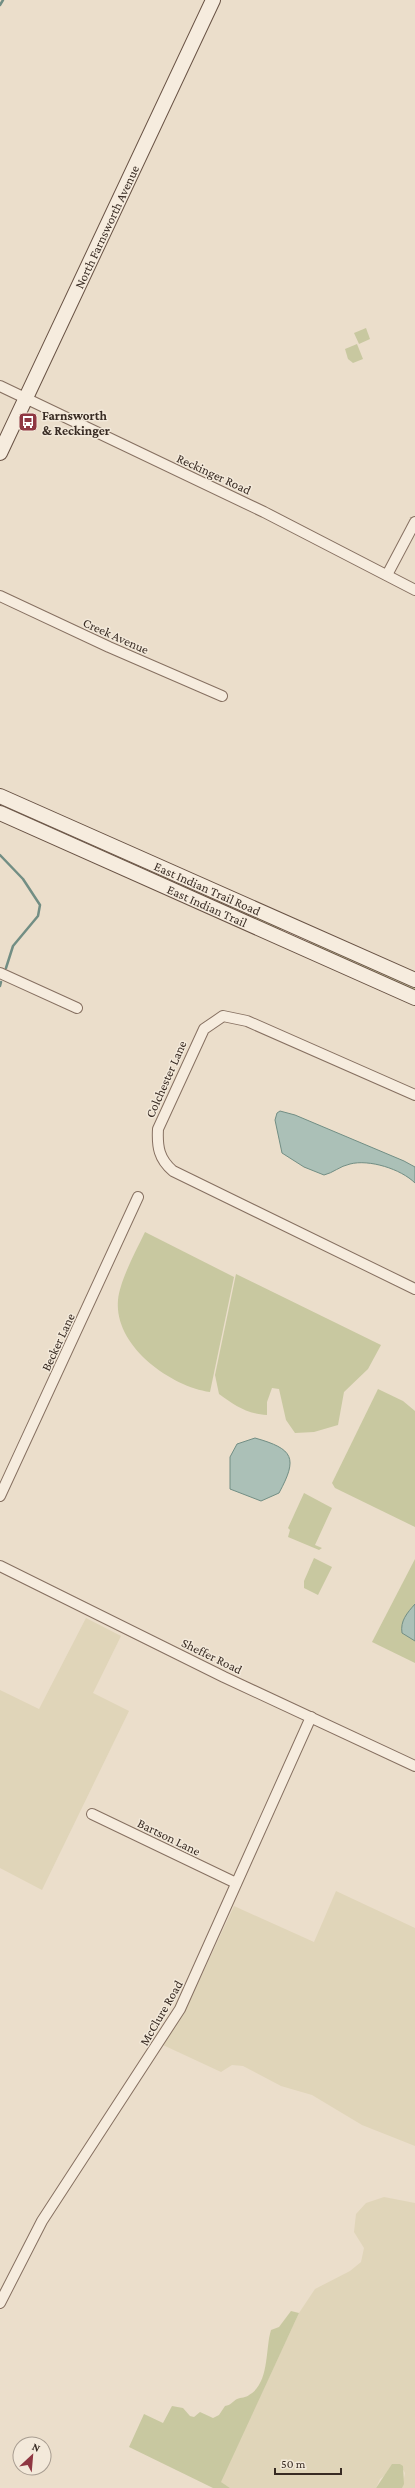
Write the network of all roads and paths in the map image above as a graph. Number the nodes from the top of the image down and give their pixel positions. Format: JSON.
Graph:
{"nodes":[{"id":1,"x":213,"y":0,"type":"edge"},
{"id":2,"x":0,"y":386,"type":"edge"},
{"id":3,"x":26,"y":398,"type":"junction"},
{"id":4,"x":0,"y":453,"type":"edge"},
{"id":5,"x":415,"y":522,"type":"edge"},
{"id":6,"x":387,"y":575,"type":"junction"},
{"id":7,"x":415,"y":590,"type":"edge"},
{"id":8,"x":0,"y":596,"type":"edge"},
{"id":9,"x":222,"y":696,"type":"dead end"},
{"id":10,"x":0,"y":796,"type":"edge"},
{"id":11,"x":0,"y":813,"type":"edge"},
{"id":12,"x":298,"y":928,"type":"junction"},
{"id":13,"x":291,"y":943,"type":"junction"},
{"id":14,"x":0,"y":973,"type":"edge"},
{"id":15,"x":415,"y":980,"type":"edge"},
{"id":16,"x":415,"y":998,"type":"edge"},
{"id":17,"x":77,"y":1008,"type":"dead end"},
{"id":18,"x":415,"y":1095,"type":"edge"},
{"id":19,"x":138,"y":1197,"type":"dead end"},
{"id":20,"x":415,"y":1289,"type":"edge"},
{"id":21,"x":0,"y":1496,"type":"edge"},
{"id":22,"x":0,"y":1566,"type":"edge"},
{"id":23,"x":311,"y":1717,"type":"junction"},
{"id":24,"x":415,"y":1766,"type":"edge"},
{"id":25,"x":92,"y":1814,"type":"dead end"},
{"id":26,"x":236,"y":1883,"type":"junction"},
{"id":27,"x":0,"y":2303,"type":"edge"}],
"edges":[{"from":1,"to":3,"type":"main road","name":"North Farnsworth Avenue"},
{"from":2,"to":3,"type":"street","name":"Reckinger Road"},
{"from":3,"to":4,"type":"main road","name":"North Farnsworth Avenue"},
{"from":3,"to":6,"type":"street","name":"Reckinger Road"},
{"from":5,"to":6,"type":"street"},
{"from":6,"to":7,"type":"street","name":"Reckinger Road"},
{"from":8,"to":9,"type":"street","name":"Creek Avenue"},
{"from":10,"to":12,"type":"main road","name":"East Indian Trail Road"},
{"from":11,"to":13,"type":"main road","name":"East Indian Trail"},
{"from":12,"to":13,"type":"main road"},
{"from":12,"to":15,"type":"main road","name":"East Indian Trail Road"},
{"from":13,"to":16,"type":"main road","name":"East Indian Trail"},
{"from":14,"to":17,"type":"street"},
{"from":18,"to":20,"type":"street","name":"Colchester Lane"},
{"from":19,"to":21,"type":"street","name":"Becker Lane"},
{"from":22,"to":23,"type":"street","name":"Sheffer Road"},
{"from":23,"to":24,"type":"street","name":"Sheffer Road"},
{"from":23,"to":26,"type":"street","name":"McClure Road"},
{"from":25,"to":26,"type":"street","name":"Bartson Lane"},
{"from":26,"to":27,"type":"street","name":"McClure Road"}]}
